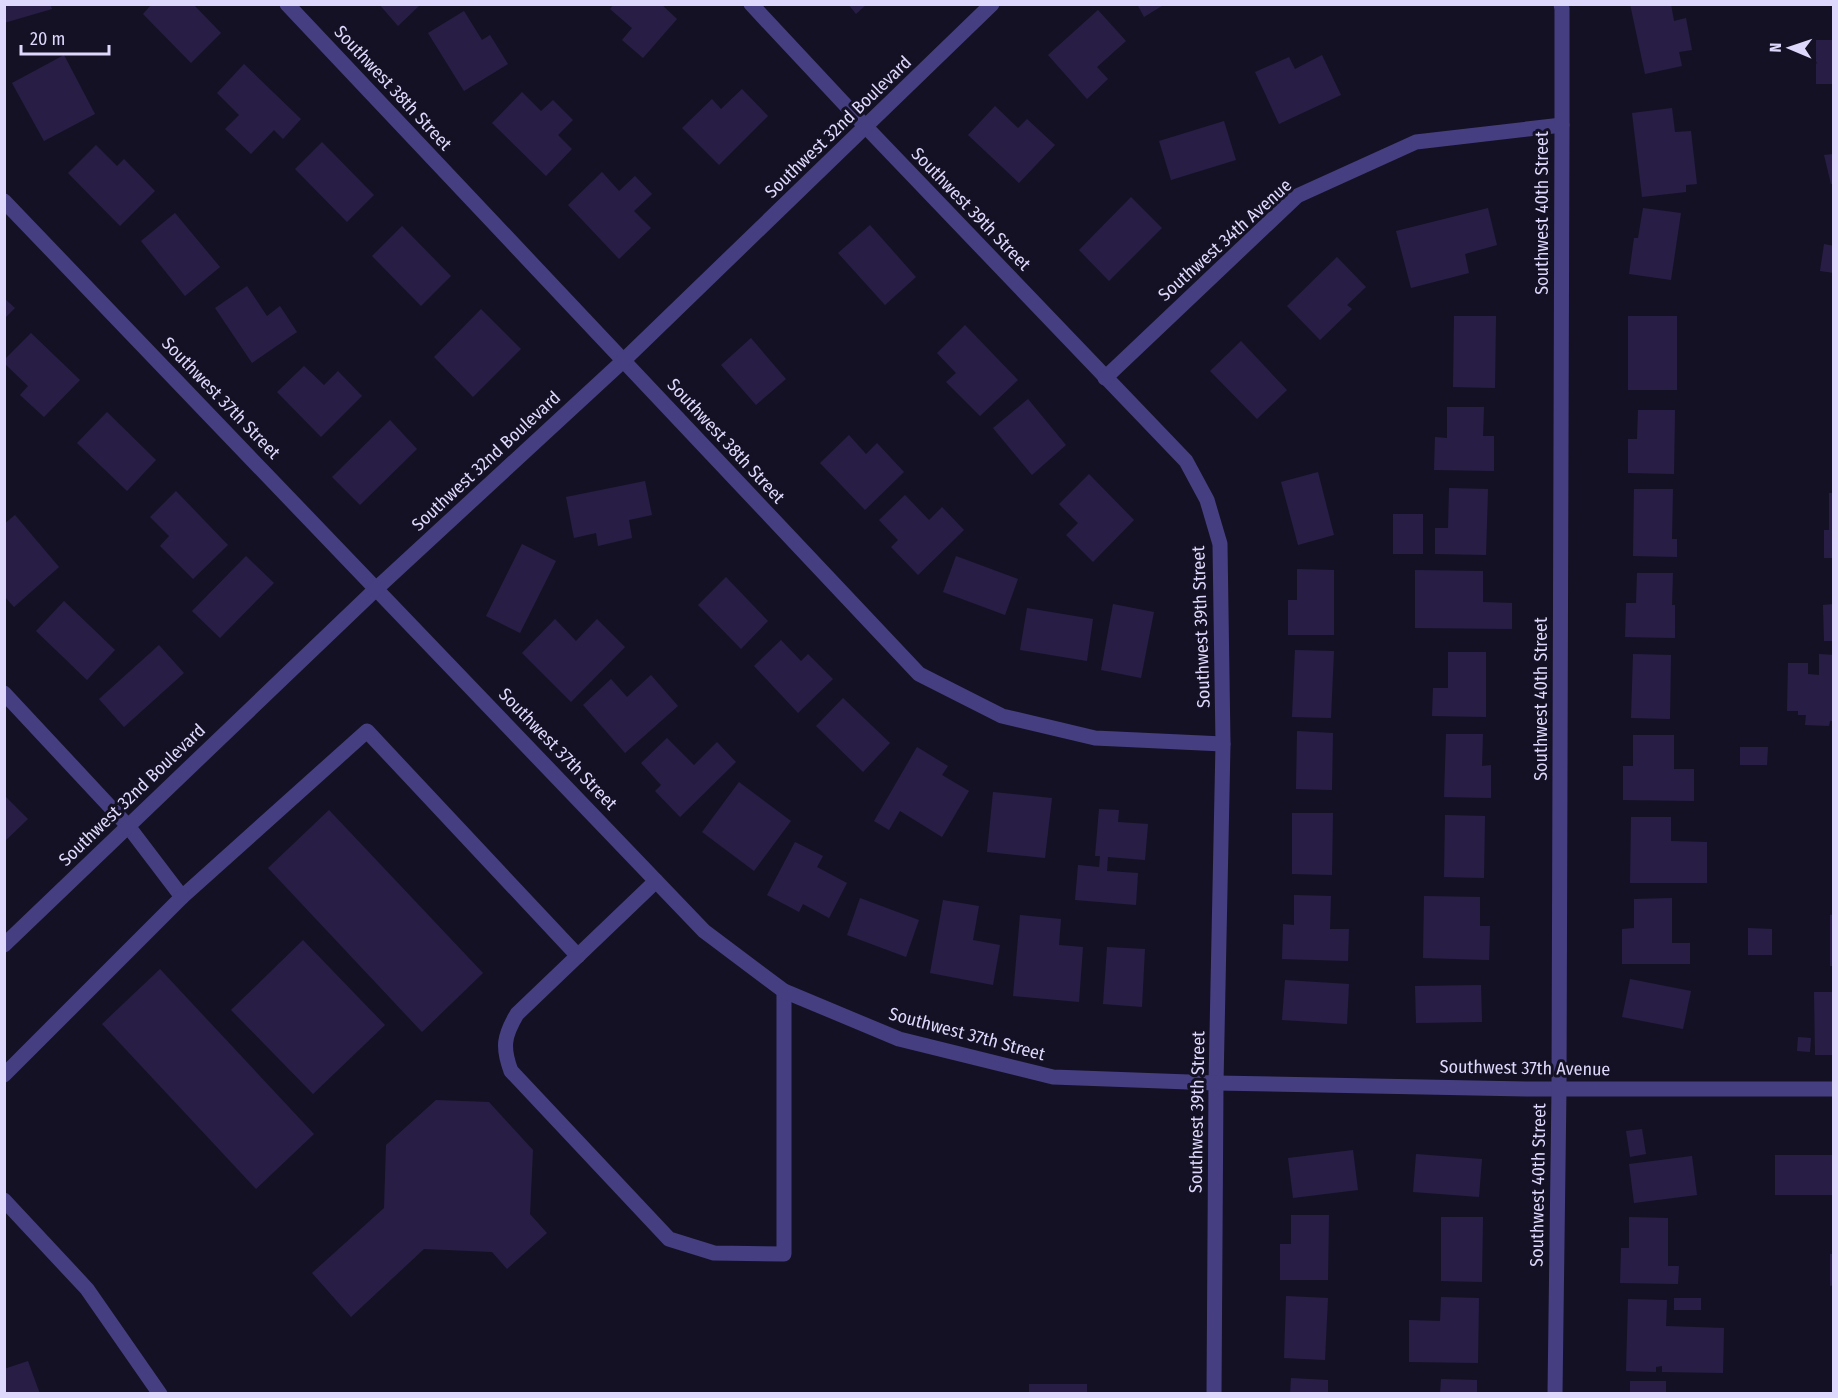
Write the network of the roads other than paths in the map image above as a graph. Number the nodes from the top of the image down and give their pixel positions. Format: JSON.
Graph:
{"nodes":[{"id":1,"x":287,"y":4,"type":"edge"},
{"id":2,"x":751,"y":4,"type":"edge"},
{"id":3,"x":992,"y":4,"type":"edge"},
{"id":4,"x":1561,"y":4,"type":"edge"},
{"id":5,"x":1562,"y":125,"type":"junction"},
{"id":6,"x":866,"y":127,"type":"junction"},
{"id":7,"x":4,"y":201,"type":"edge"},
{"id":8,"x":623,"y":361,"type":"junction"},
{"id":9,"x":1105,"y":378,"type":"junction"},
{"id":10,"x":377,"y":588,"type":"junction"},
{"id":11,"x":4,"y":693,"type":"edge"},
{"id":12,"x":1223,"y":744,"type":"junction"},
{"id":13,"x":128,"y":826,"type":"junction"},
{"id":14,"x":656,"y":881,"type":"junction"},
{"id":15,"x":182,"y":897,"type":"junction"},
{"id":16,"x":4,"y":945,"type":"edge"},
{"id":17,"x":578,"y":956,"type":"junction"},
{"id":18,"x":784,"y":991,"type":"junction"},
{"id":19,"x":4,"y":1076,"type":"edge"},
{"id":20,"x":1216,"y":1083,"type":"junction"},
{"id":21,"x":1559,"y":1089,"type":"junction"},
{"id":22,"x":1833,"y":1089,"type":"edge"},
{"id":23,"x":4,"y":1200,"type":"edge"},
{"id":24,"x":160,"y":1394,"type":"edge"},
{"id":25,"x":1214,"y":1394,"type":"edge"},
{"id":26,"x":1556,"y":1394,"type":"edge"}],
"edges":[{"from":1,"to":8,"type":"street","name":"Southwest 38th Street"},
{"from":2,"to":6,"type":"street","name":"Southwest 39th Street"},
{"from":3,"to":6,"type":"street","name":"Southwest 32nd Boulevard"},
{"from":4,"to":5,"type":"street","name":"Southwest 40th Street"},
{"from":5,"to":9,"type":"street","name":"Southwest 34th Avenue"},
{"from":5,"to":21,"type":"street","name":"Southwest 40th Street"},
{"from":6,"to":8,"type":"street","name":"Southwest 32nd Boulevard"},
{"from":6,"to":9,"type":"street","name":"Southwest 39th Street"},
{"from":7,"to":10,"type":"street","name":"Southwest 37th Street"},
{"from":8,"to":10,"type":"street","name":"Southwest 32nd Boulevard"},
{"from":8,"to":12,"type":"street","name":"Southwest 38th Street"},
{"from":9,"to":12,"type":"street","name":"Southwest 39th Street"},
{"from":10,"to":13,"type":"street","name":"Southwest 32nd Boulevard"},
{"from":10,"to":14,"type":"street","name":"Southwest 37th Street"},
{"from":11,"to":13,"type":"street"},
{"from":12,"to":20,"type":"street","name":"Southwest 39th Street"},
{"from":13,"to":15,"type":"street"},
{"from":13,"to":16,"type":"street","name":"Southwest 32nd Boulevard"},
{"from":14,"to":17,"type":"street"},
{"from":14,"to":18,"type":"street","name":"Southwest 37th Street"},
{"from":15,"to":17,"type":"street"},
{"from":15,"to":19,"type":"street"},
{"from":17,"to":18,"type":"street"},
{"from":18,"to":20,"type":"street","name":"Southwest 37th Street"},
{"from":20,"to":21,"type":"street","name":"Southwest 37th Avenue"},
{"from":20,"to":25,"type":"street","name":"Southwest 39th Street"},
{"from":21,"to":22,"type":"street","name":"Southwest 37th Avenue"},
{"from":21,"to":26,"type":"street","name":"Southwest 40th Street"},
{"from":23,"to":24,"type":"street"}]}
